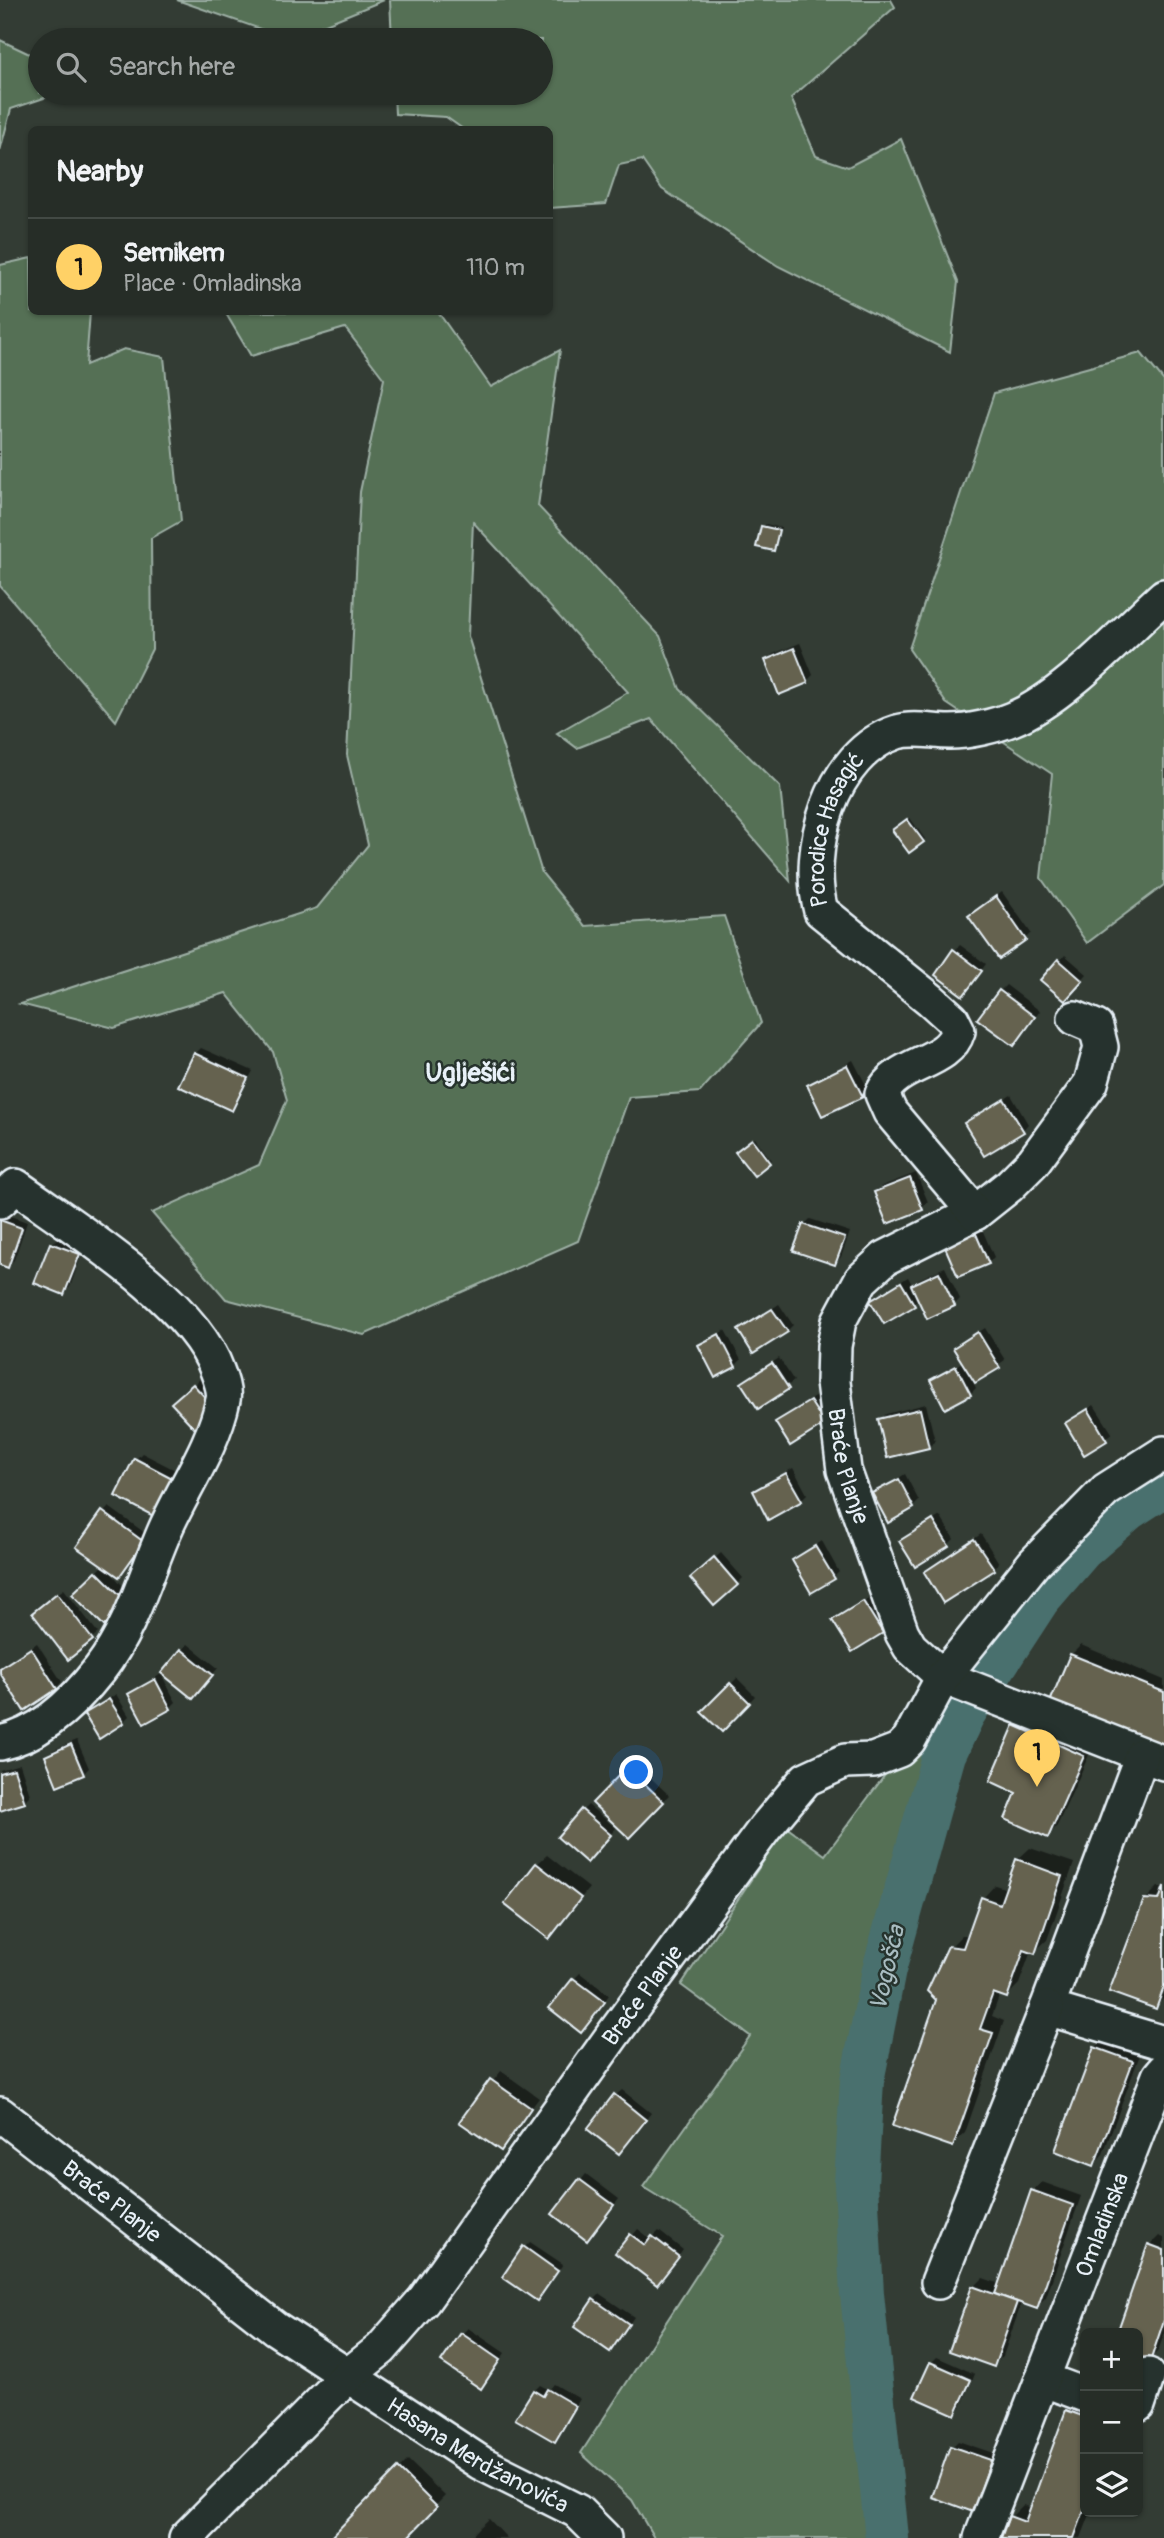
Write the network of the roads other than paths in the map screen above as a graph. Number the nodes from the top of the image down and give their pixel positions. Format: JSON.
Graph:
{"nodes":[{"id":1,"x":1164,"y":596,"type":"edge"},
{"id":2,"x":1075,"y":1018,"type":"dead end"},
{"id":3,"x":0,"y":1201,"type":"edge"},
{"id":4,"x":975,"y":1213,"type":"junction"},
{"id":5,"x":1164,"y":1454,"type":"edge"},
{"id":6,"x":953,"y":1680,"type":"junction"},
{"id":7,"x":0,"y":1743,"type":"edge"},
{"id":8,"x":1153,"y":1759,"type":"edge"},
{"id":9,"x":1046,"y":2008,"type":"junction"},
{"id":10,"x":1164,"y":2043,"type":"edge"},
{"id":11,"x":1164,"y":2070,"type":"edge"},
{"id":12,"x":0,"y":2114,"type":"edge"},
{"id":13,"x":938,"y":2282,"type":"dead end"},
{"id":14,"x":346,"y":2377,"type":"junction"},
{"id":15,"x":1042,"y":2379,"type":"junction"},
{"id":16,"x":1080,"y":2393,"type":"edge"},
{"id":17,"x":186,"y":2538,"type":"edge"},
{"id":18,"x":604,"y":2538,"type":"edge"},
{"id":19,"x":981,"y":2538,"type":"edge"}],
"edges":[{"from":1,"to":4,"type":"street","name":"Porodice Hasagić"},
{"from":2,"to":4,"type":"street"},
{"from":3,"to":7,"type":"street"},
{"from":4,"to":6,"type":"street","name":"Braće Planje"},
{"from":5,"to":6,"type":"street"},
{"from":6,"to":8,"type":"street"},
{"from":6,"to":14,"type":"street","name":"Braće Planje"},
{"from":8,"to":9,"type":"street"},
{"from":9,"to":10,"type":"street"},
{"from":9,"to":13,"type":"street"},
{"from":11,"to":15,"type":"street","name":"Omladinska"},
{"from":12,"to":14,"type":"street","name":"Braće Planje"},
{"from":14,"to":17,"type":"street"},
{"from":14,"to":18,"type":"street","name":"Hasana Merdžanovića"},
{"from":15,"to":16,"type":"street"},
{"from":15,"to":19,"type":"street","name":"Omladinska"}]}
